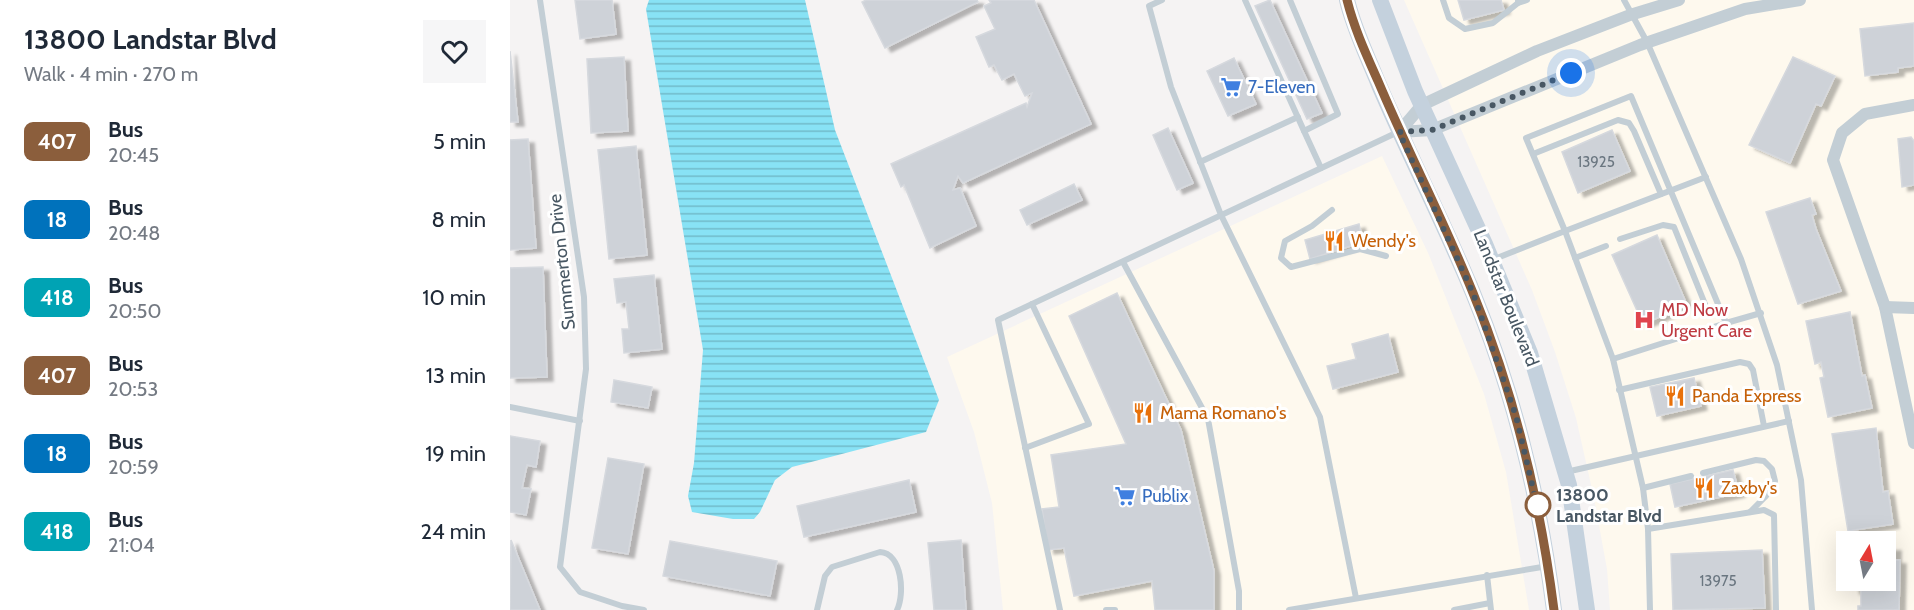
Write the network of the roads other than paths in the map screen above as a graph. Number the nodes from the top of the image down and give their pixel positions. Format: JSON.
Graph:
{"nodes":[{"id":1,"x":540,"y":0,"type":"edge"},
{"id":2,"x":1162,"y":0,"type":"edge"},
{"id":3,"x":1245,"y":0,"type":"edge"},
{"id":4,"x":1290,"y":0,"type":"edge"},
{"id":5,"x":1347,"y":0,"type":"edge"},
{"id":6,"x":1380,"y":0,"type":"edge"},
{"id":7,"x":1443,"y":0,"type":"edge"},
{"id":8,"x":1527,"y":0,"type":"edge"},
{"id":9,"x":1624,"y":0,"type":"edge"},
{"id":10,"x":1679,"y":0,"type":"edge"},
{"id":11,"x":1800,"y":0,"type":"edge"},
{"id":12,"x":1518,"y":1,"type":"edge"},
{"id":13,"x":1630,"y":15,"type":"junction"},
{"id":14,"x":1647,"y":42,"type":"junction"},
{"id":15,"x":1422,"y":105,"type":"junction"},
{"id":16,"x":1914,"y":105,"type":"edge"},
{"id":17,"x":1298,"y":117,"type":"junction"},
{"id":18,"x":1432,"y":130,"type":"junction"},
{"id":19,"x":1304,"y":131,"type":"junction"},
{"id":20,"x":1399,"y":132,"type":"junction"},
{"id":21,"x":1533,"y":154,"type":"junction"},
{"id":22,"x":1200,"y":162,"type":"junction"},
{"id":23,"x":1321,"y":168,"type":"junction"},
{"id":24,"x":1706,"y":177,"type":"junction"},
{"id":25,"x":1671,"y":190,"type":"junction"},
{"id":26,"x":1661,"y":194,"type":"junction"},
{"id":27,"x":1332,"y":210,"type":"dead end"},
{"id":28,"x":1221,"y":215,"type":"junction"},
{"id":29,"x":1565,"y":231,"type":"junction"},
{"id":30,"x":1620,"y":239,"type":"dead end"},
{"id":31,"x":1606,"y":246,"type":"dead end"},
{"id":32,"x":1386,"y":256,"type":"dead end"},
{"id":33,"x":1575,"y":258,"type":"junction"},
{"id":34,"x":1492,"y":261,"type":"junction"},
{"id":35,"x":1123,"y":262,"type":"junction"},
{"id":36,"x":1032,"y":304,"type":"junction"},
{"id":37,"x":1885,"y":307,"type":"junction"},
{"id":38,"x":1914,"y":308,"type":"edge"},
{"id":39,"x":1720,"y":309,"type":"junction"},
{"id":40,"x":1761,"y":313,"type":"junction"},
{"id":41,"x":1726,"y":323,"type":"junction"},
{"id":42,"x":1613,"y":359,"type":"junction"},
{"id":43,"x":1619,"y":390,"type":"junction"},
{"id":44,"x":510,"y":407,"type":"edge"},
{"id":45,"x":580,"y":421,"type":"junction"},
{"id":46,"x":1789,"y":421,"type":"junction"},
{"id":47,"x":1913,"y":424,"type":"edge"},
{"id":48,"x":1764,"y":426,"type":"junction"},
{"id":49,"x":1914,"y":443,"type":"edge"},
{"id":50,"x":1025,"y":448,"type":"junction"},
{"id":51,"x":1635,"y":456,"type":"junction"},
{"id":52,"x":1565,"y":472,"type":"junction"},
{"id":53,"x":1703,"y":473,"type":"dead end"},
{"id":54,"x":1691,"y":477,"type":"dead end"},
{"id":55,"x":1643,"y":488,"type":"junction"},
{"id":56,"x":1750,"y":513,"type":"junction"},
{"id":57,"x":1648,"y":529,"type":"junction"},
{"id":58,"x":1548,"y":566,"type":"junction"},
{"id":59,"x":1487,"y":575,"type":"junction"},
{"id":60,"x":1356,"y":598,"type":"junction"},
{"id":61,"x":1342,"y":601,"type":"junction"},
{"id":62,"x":1490,"y":607,"type":"edge"},
{"id":63,"x":644,"y":610,"type":"edge"},
{"id":64,"x":817,"y":610,"type":"edge"},
{"id":65,"x":897,"y":610,"type":"edge"},
{"id":66,"x":1060,"y":610,"type":"edge"},
{"id":67,"x":1106,"y":610,"type":"edge"},
{"id":68,"x":1115,"y":610,"type":"edge"},
{"id":69,"x":1239,"y":610,"type":"edge"},
{"id":70,"x":1289,"y":610,"type":"edge"},
{"id":71,"x":1342,"y":610,"type":"edge"},
{"id":72,"x":1454,"y":610,"type":"edge"},
{"id":73,"x":1554,"y":610,"type":"edge"},
{"id":74,"x":1587,"y":610,"type":"edge"},
{"id":75,"x":1650,"y":610,"type":"edge"},
{"id":76,"x":1776,"y":610,"type":"edge"},
{"id":77,"x":1812,"y":610,"type":"edge"}],
"edges":[{"from":1,"to":45,"type":"lane","name":"Summerton Drive"},
{"from":2,"to":22,"type":"lane"},
{"from":3,"to":17,"type":"lane"},
{"from":4,"to":19,"type":"lane"},
{"from":5,"to":20,"type":"main road","name":"Landstar Boulevard"},
{"from":6,"to":15,"type":"main road","name":"Landstar Boulevard"},
{"from":7,"to":12,"type":"lane"},
{"from":8,"to":12,"type":"lane"},
{"from":9,"to":13,"type":"lane"},
{"from":10,"to":13,"type":"street"},
{"from":11,"to":14,"type":"street"},
{"from":13,"to":14,"type":"lane"},
{"from":13,"to":15,"type":"street"},
{"from":14,"to":18,"type":"street"},
{"from":14,"to":24,"type":"lane"},
{"from":15,"to":18,"type":"main road","name":"Landstar Boulevard"},
{"from":15,"to":20,"type":"street"},
{"from":16,"to":37,"type":"street"},
{"from":17,"to":19,"type":"lane"},
{"from":17,"to":22,"type":"lane"},
{"from":18,"to":20,"type":"street"},
{"from":18,"to":34,"type":"main road","name":"Landstar Boulevard"},
{"from":19,"to":23,"type":"lane"},
{"from":20,"to":23,"type":"lane"},
{"from":20,"to":58,"type":"main road","name":"Landstar Boulevard"},
{"from":21,"to":25,"type":"lane"},
{"from":21,"to":26,"type":"lane"},
{"from":21,"to":29,"type":"lane"},
{"from":22,"to":28,"type":"lane"},
{"from":23,"to":28,"type":"lane"},
{"from":24,"to":25,"type":"lane"},
{"from":24,"to":40,"type":"lane"},
{"from":25,"to":26,"type":"lane"},
{"from":25,"to":39,"type":"lane"},
{"from":26,"to":29,"type":"lane"},
{"from":27,"to":32,"type":"lane"},
{"from":28,"to":35,"type":"lane"},
{"from":28,"to":60,"type":"lane"},
{"from":29,"to":33,"type":"lane"},
{"from":29,"to":34,"type":"lane"},
{"from":30,"to":39,"type":"lane"},
{"from":31,"to":33,"type":"lane"},
{"from":33,"to":42,"type":"lane"},
{"from":34,"to":52,"type":"main road","name":"Landstar Boulevard"},
{"from":35,"to":36,"type":"lane"},
{"from":35,"to":69,"type":"lane"},
{"from":36,"to":50,"type":"lane"},
{"from":36,"to":50,"type":"lane"},
{"from":37,"to":38,"type":"street"},
{"from":37,"to":47,"type":"street"},
{"from":39,"to":41,"type":"lane"},
{"from":40,"to":41,"type":"lane"},
{"from":40,"to":46,"type":"lane"},
{"from":41,"to":42,"type":"lane"},
{"from":42,"to":43,"type":"lane"},
{"from":43,"to":48,"type":"lane"},
{"from":43,"to":51,"type":"lane"},
{"from":44,"to":45,"type":"lane"},
{"from":45,"to":63,"type":"lane","name":"Summerton Drive"},
{"from":46,"to":48,"type":"lane"},
{"from":46,"to":77,"type":"lane"},
{"from":47,"to":49,"type":"street"},
{"from":48,"to":51,"type":"lane"},
{"from":50,"to":66,"type":"lane"},
{"from":51,"to":52,"type":"lane"},
{"from":51,"to":55,"type":"lane"},
{"from":52,"to":74,"type":"main road","name":"Landstar Boulevard"},
{"from":53,"to":56,"type":"lane"},
{"from":54,"to":55,"type":"lane"},
{"from":55,"to":57,"type":"lane"},
{"from":56,"to":57,"type":"lane"},
{"from":56,"to":76,"type":"lane"},
{"from":57,"to":75,"type":"lane"},
{"from":58,"to":59,"type":"lane"},
{"from":58,"to":73,"type":"main road","name":"Landstar Boulevard"},
{"from":59,"to":60,"type":"lane"},
{"from":59,"to":62,"type":"lane"},
{"from":60,"to":61,"type":"lane"},
{"from":61,"to":70,"type":"lane"},
{"from":61,"to":71,"type":"lane"},
{"from":62,"to":72,"type":"lane"},
{"from":64,"to":65,"type":"lane"},
{"from":67,"to":68,"type":"lane"}]}
